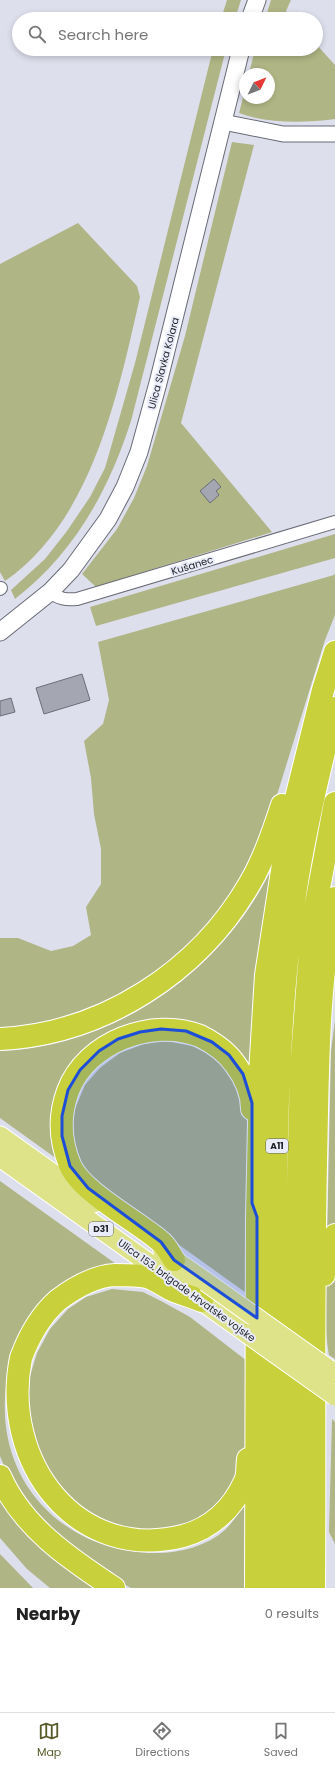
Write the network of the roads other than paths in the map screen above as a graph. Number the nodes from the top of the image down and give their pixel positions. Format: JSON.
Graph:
{"nodes":[{"id":1,"x":257,"y":0,"type":"edge"},
{"id":2,"x":253,"y":12,"type":"edge"},
{"id":3,"x":239,"y":56,"type":"edge"},
{"id":4,"x":223,"y":122,"type":"junction"},
{"id":5,"x":335,"y":134,"type":"edge"},
{"id":6,"x":335,"y":522,"type":"edge"},
{"id":7,"x":50,"y":592,"type":"junction"},
{"id":8,"x":0,"y":632,"type":"edge"},
{"id":9,"x":335,"y":652,"type":"edge"},
{"id":10,"x":323,"y":690,"type":"junction"},
{"id":11,"x":335,"y":708,"type":"edge"},
{"id":12,"x":335,"y":803,"type":"edge"},
{"id":13,"x":335,"y":898,"type":"edge"},
{"id":14,"x":0,"y":1039,"type":"edge"},
{"id":15,"x":0,"y":1136,"type":"edge"},
{"id":16,"x":0,"y":1157,"type":"edge"},
{"id":17,"x":257,"y":1217,"type":"junction"},
{"id":18,"x":335,"y":1236,"type":"edge"},
{"id":19,"x":174,"y":1260,"type":"junction"},
{"id":20,"x":204,"y":1291,"type":"junction"},
{"id":21,"x":314,"y":1359,"type":"junction"},
{"id":22,"x":335,"y":1374,"type":"edge"},
{"id":23,"x":335,"y":1396,"type":"edge"},
{"id":24,"x":257,"y":1404,"type":"junction"},
{"id":25,"x":314,"y":1470,"type":"junction"},
{"id":26,"x":0,"y":1476,"type":"edge"},
{"id":27,"x":114,"y":1588,"type":"edge"},
{"id":28,"x":256,"y":1588,"type":"edge"},
{"id":29,"x":273,"y":1588,"type":"edge"},
{"id":30,"x":296,"y":1588,"type":"edge"},
{"id":31,"x":314,"y":1588,"type":"edge"},
{"id":32,"x":321,"y":1588,"type":"edge"}],
"edges":[{"from":1,"to":2,"type":"main road"},
{"from":3,"to":4,"type":"main road","name":"Ulica Slavka Kolara"},
{"from":4,"to":5,"type":"street"},
{"from":4,"to":7,"type":"main road","name":"Ulica Slavka Kolara"},
{"from":6,"to":7,"type":"street","name":"Kušanec"},
{"from":7,"to":8,"type":"main road","name":"Ulica Slavka Kolara"},
{"from":9,"to":10,"type":"highway"},
{"from":10,"to":14,"type":"highway"},
{"from":10,"to":17,"type":"highway"},
{"from":11,"to":29,"type":"highway","number":"A11"},
{"from":12,"to":30,"type":"highway","number":"A11"},
{"from":13,"to":21,"type":"highway"},
{"from":15,"to":19,"type":"main road","name":"Ulica 153. brigade Hrvatske vojske","number":"D31"},
{"from":16,"to":20,"type":"main road","name":"Ulica 153. brigade Hrvatske vojske","number":"D31"},
{"from":17,"to":19,"type":"highway"},
{"from":17,"to":24,"type":"highway"},
{"from":18,"to":21,"type":"highway"},
{"from":19,"to":20,"type":"main road","name":"Ulica 153. brigade Hrvatske vojske","number":"D31"},
{"from":20,"to":22,"type":"main road","name":"Ulica 153. brigade Hrvatske vojske","number":"D31","bridge":true},
{"from":20,"to":23,"type":"main road","name":"Ulica 153. brigade Hrvatske vojske","number":"D31","bridge":true},
{"from":20,"to":24,"type":"highway"},
{"from":21,"to":25,"type":"highway"},
{"from":24,"to":28,"type":"highway"},
{"from":25,"to":31,"type":"highway"},
{"from":25,"to":32,"type":"highway"},
{"from":26,"to":27,"type":"highway"}]}
